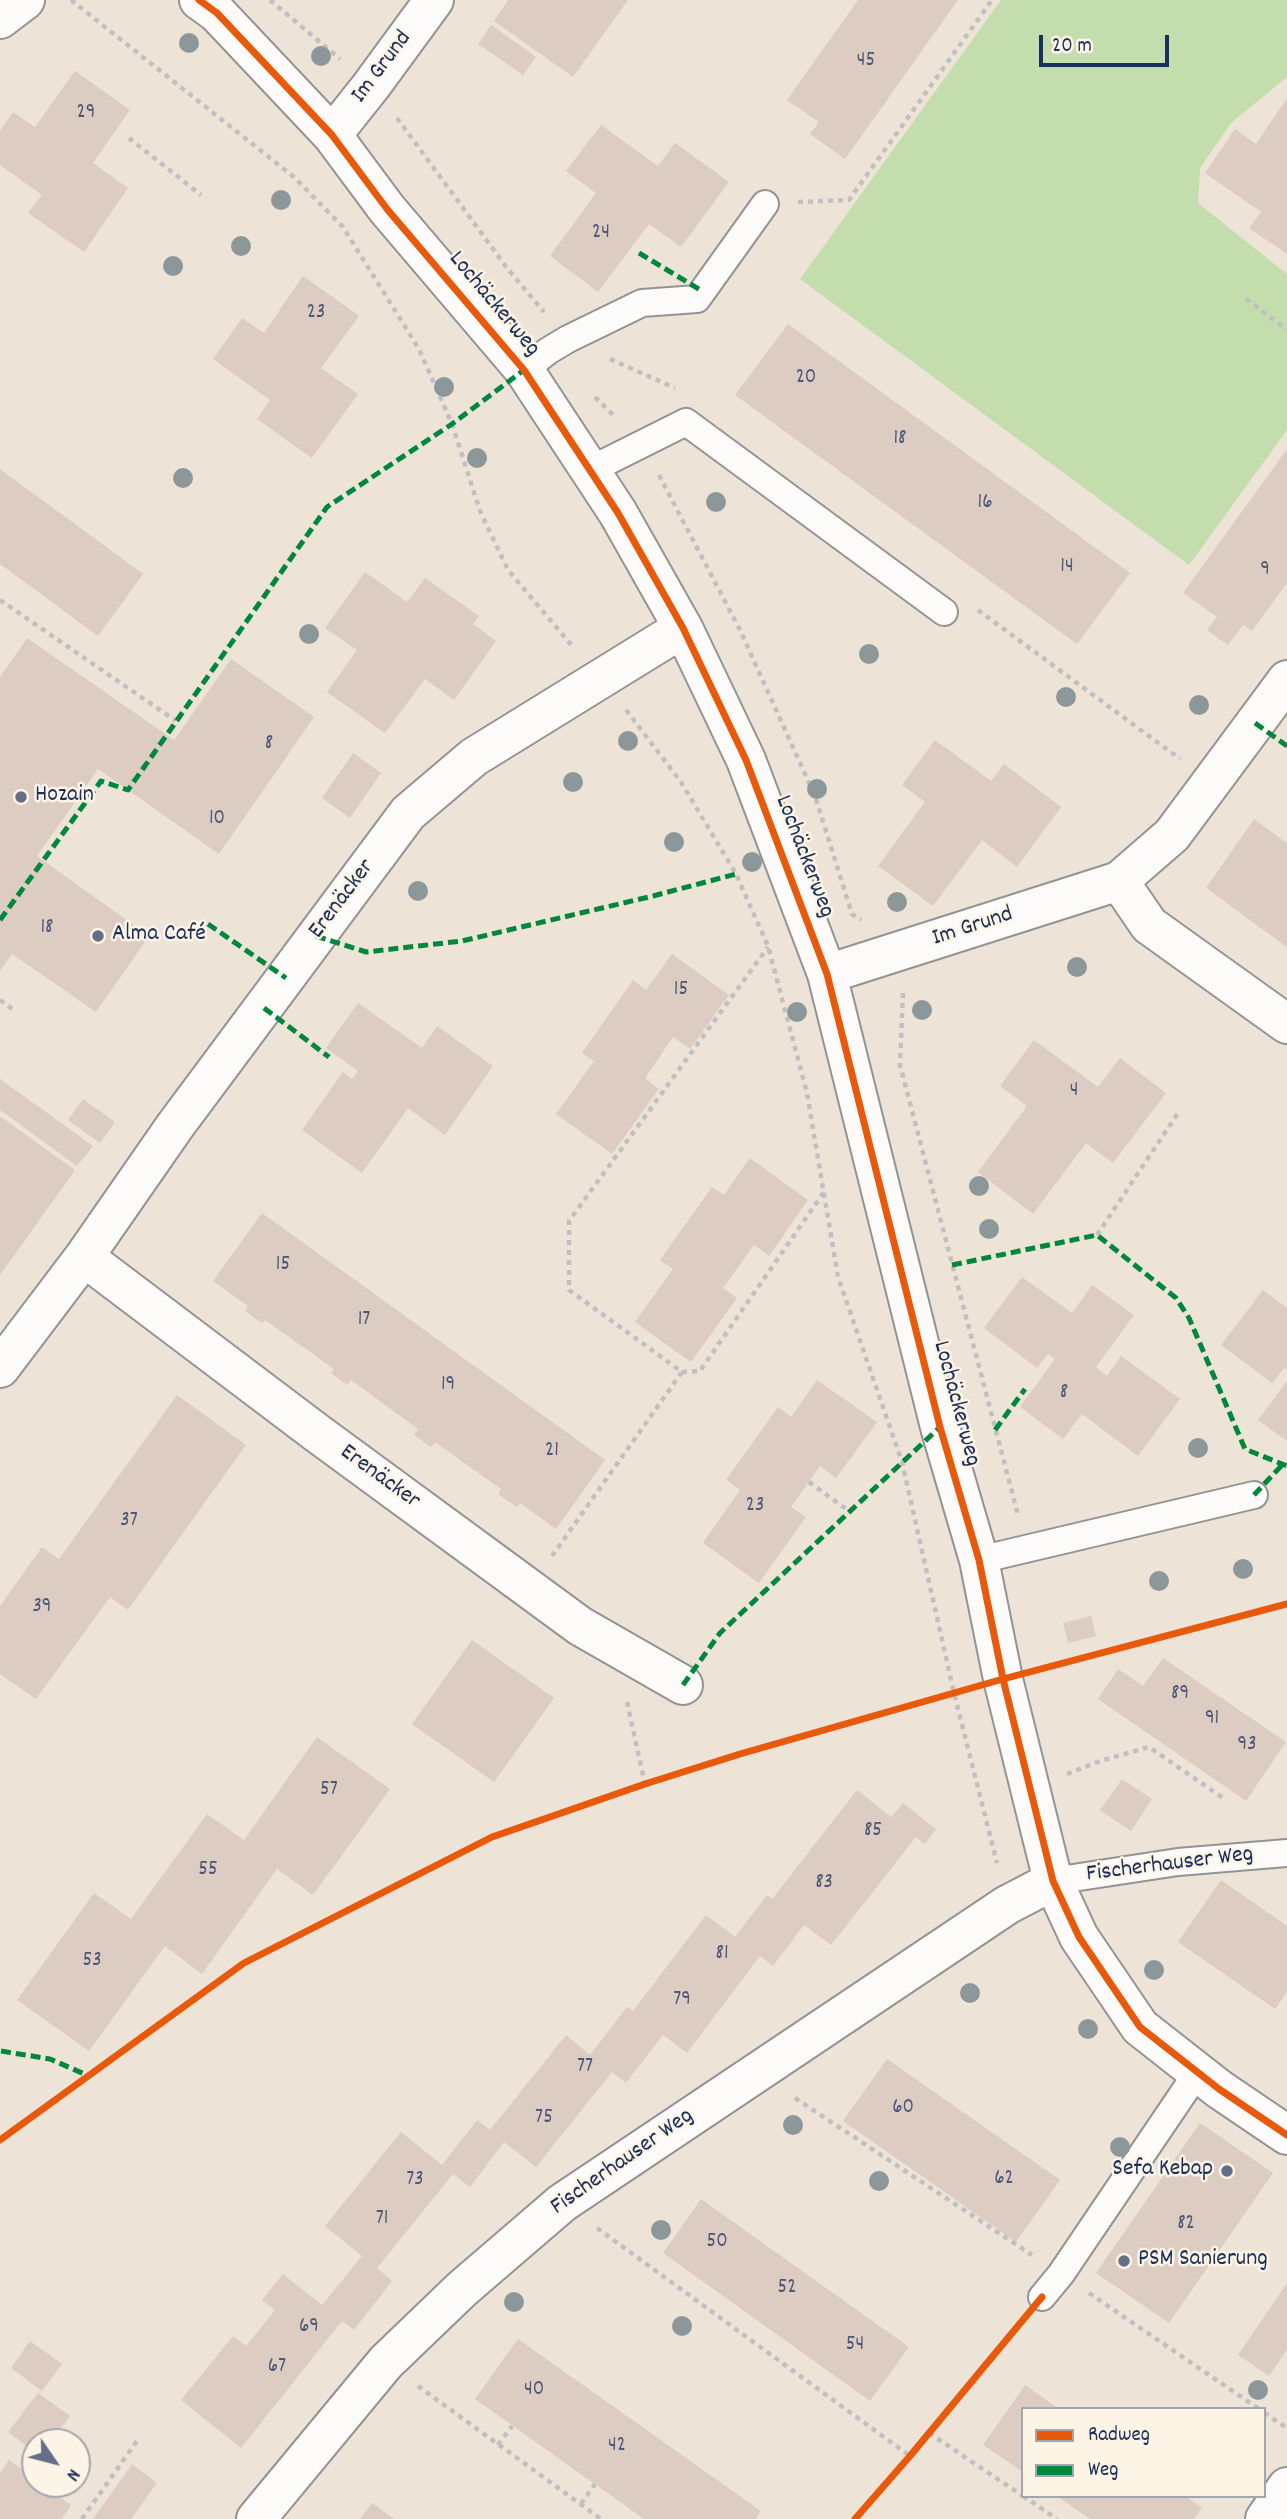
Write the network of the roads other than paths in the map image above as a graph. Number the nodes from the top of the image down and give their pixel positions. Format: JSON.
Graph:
{"nodes":[{"id":1,"x":25,"y":0,"type":"edge"},
{"id":2,"x":199,"y":0,"type":"edge"},
{"id":3,"x":434,"y":0,"type":"edge"},
{"id":4,"x":0,"y":19,"type":"edge"},
{"id":5,"x":332,"y":135,"type":"junction"},
{"id":6,"x":765,"y":204,"type":"road end"},
{"id":7,"x":524,"y":370,"type":"junction"},
{"id":8,"x":590,"y":470,"type":"junction"},
{"id":9,"x":944,"y":612,"type":"dead end"},
{"id":10,"x":683,"y":628,"type":"junction"},
{"id":11,"x":1287,"y":680,"type":"edge"},
{"id":12,"x":1119,"y":881,"type":"junction"},
{"id":13,"x":827,"y":974,"type":"junction"},
{"id":14,"x":1287,"y":1024,"type":"edge"},
{"id":15,"x":84,"y":1257,"type":"junction"},
{"id":16,"x":0,"y":1368,"type":"edge"},
{"id":17,"x":1254,"y":1495,"type":"dead end"},
{"id":18,"x":979,"y":1560,"type":"junction"},
{"id":19,"x":683,"y":1685,"type":"dead end"},
{"id":20,"x":1287,"y":1853,"type":"edge"},
{"id":21,"x":1053,"y":1881,"type":"junction"},
{"id":22,"x":1197,"y":2073,"type":"junction"},
{"id":23,"x":1287,"y":2135,"type":"edge"},
{"id":24,"x":1042,"y":2297,"type":"dead end"},
{"id":25,"x":1287,"y":2487,"type":"edge"},
{"id":26,"x":256,"y":2519,"type":"edge"},
{"id":27,"x":1265,"y":2519,"type":"edge"}],
"edges":[{"from":1,"to":4,"type":"street"},
{"from":2,"to":5,"type":"street","name":"Lochäckerweg"},
{"from":3,"to":5,"type":"street","name":"Im Grund"},
{"from":5,"to":7,"type":"street","name":"Lochäckerweg"},
{"from":6,"to":7,"type":"lane"},
{"from":7,"to":8,"type":"street","name":"Lochäckerweg"},
{"from":8,"to":9,"type":"lane"},
{"from":8,"to":10,"type":"street","name":"Lochäckerweg"},
{"from":10,"to":13,"type":"street","name":"Lochäckerweg"},
{"from":10,"to":15,"type":"street","name":"Erenäcker"},
{"from":11,"to":12,"type":"street","name":"Im Grund"},
{"from":12,"to":13,"type":"street","name":"Im Grund"},
{"from":12,"to":14,"type":"street"},
{"from":13,"to":18,"type":"street","name":"Lochäckerweg"},
{"from":15,"to":16,"type":"street","name":"Erenäcker"},
{"from":15,"to":19,"type":"street","name":"Erenäcker"},
{"from":17,"to":18,"type":"lane"},
{"from":18,"to":21,"type":"street","name":"Lochäckerweg"},
{"from":20,"to":21,"type":"lane","name":"Fischerhauser Weg"},
{"from":21,"to":22,"type":"street","name":"Fischerhauser Weg"},
{"from":21,"to":26,"type":"street","name":"Fischerhauser Weg"},
{"from":22,"to":23,"type":"street","name":"Fischerhauser Weg"},
{"from":22,"to":24,"type":"lane"},
{"from":25,"to":27,"type":"street"}]}
